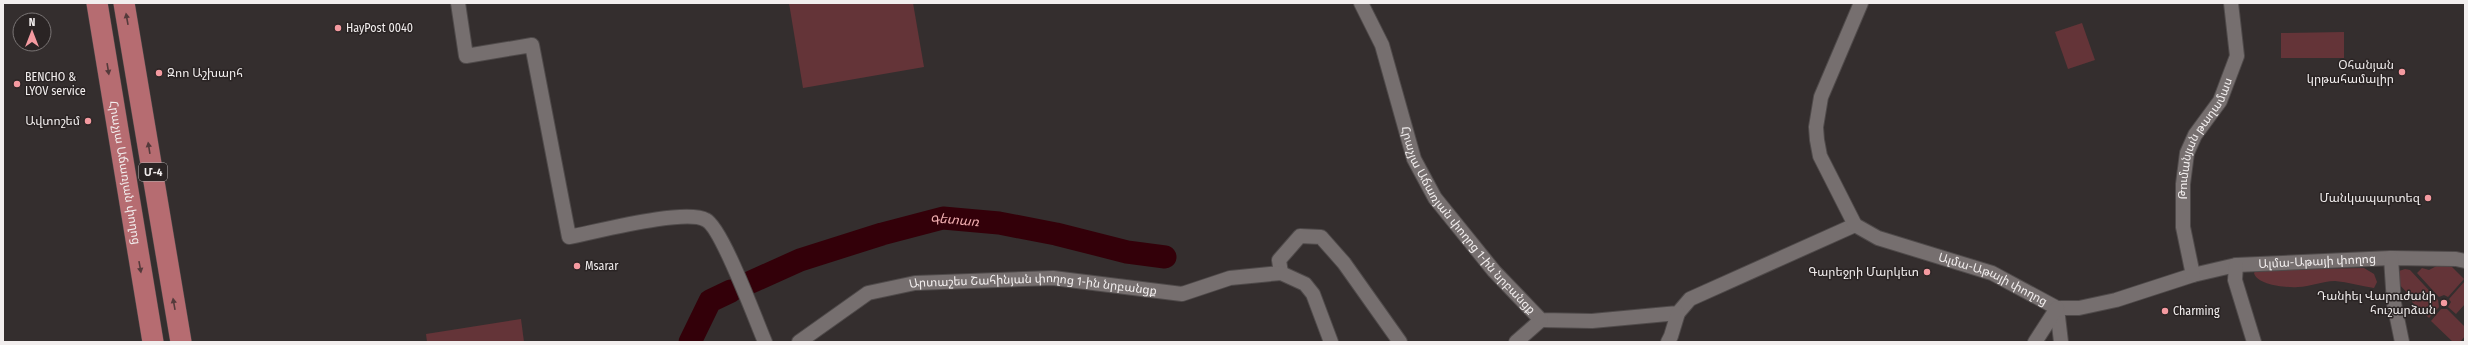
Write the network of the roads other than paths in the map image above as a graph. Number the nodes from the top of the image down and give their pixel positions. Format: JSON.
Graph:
{"nodes":[{"id":1,"x":97,"y":3,"type":"edge"},
{"id":2,"x":124,"y":3,"type":"edge"},
{"id":3,"x":458,"y":3,"type":"edge"},
{"id":4,"x":1361,"y":3,"type":"edge"},
{"id":5,"x":1861,"y":3,"type":"edge"},
{"id":6,"x":2231,"y":3,"type":"edge"},
{"id":7,"x":1855,"y":225,"type":"junction"},
{"id":8,"x":2391,"y":258,"type":"junction"},
{"id":9,"x":2465,"y":261,"type":"edge"},
{"id":10,"x":2236,"y":265,"type":"junction"},
{"id":11,"x":1281,"y":273,"type":"junction"},
{"id":12,"x":2193,"y":275,"type":"junction"},
{"id":13,"x":2057,"y":308,"type":"junction"},
{"id":14,"x":1678,"y":313,"type":"junction"},
{"id":15,"x":1541,"y":320,"type":"junction"},
{"id":16,"x":153,"y":342,"type":"edge"},
{"id":17,"x":181,"y":342,"type":"edge"},
{"id":18,"x":764,"y":342,"type":"edge"},
{"id":19,"x":799,"y":342,"type":"edge"},
{"id":20,"x":1331,"y":342,"type":"edge"},
{"id":21,"x":1400,"y":342,"type":"edge"},
{"id":22,"x":1516,"y":342,"type":"edge"},
{"id":23,"x":1668,"y":342,"type":"edge"},
{"id":24,"x":2035,"y":342,"type":"edge"},
{"id":25,"x":2061,"y":342,"type":"edge"},
{"id":26,"x":2254,"y":342,"type":"edge"},
{"id":27,"x":2402,"y":342,"type":"edge"}],
"edges":[{"from":1,"to":16,"type":"highway","name":"Հրաչյա Աճառյան փողոց","number":"Մ-4","one_way":true},
{"from":17,"to":2,"type":"highway","number":"Մ-4","one_way":true},
{"from":3,"to":18,"type":"street"},
{"from":4,"to":15,"type":"street","name":"Հրաչյա Աճառյան փողոց 1-ին նրբանցք"},
{"from":5,"to":7,"type":"street"},
{"from":6,"to":12,"type":"street","name":"Թումանյան թաղամաս"},
{"from":7,"to":13,"type":"street","name":"Ալմա-Աթայի փողոց"},
{"from":7,"to":14,"type":"street"},
{"from":8,"to":9,"type":"street","name":"Ալմա-Աթայի փողոց"},
{"from":8,"to":10,"type":"street","name":"Ալմա-Աթայի փողոց"},
{"from":8,"to":27,"type":"street"},
{"from":10,"to":12,"type":"street","name":"Ալմա-Աթայի փողոց"},
{"from":10,"to":26,"type":"street"},
{"from":11,"to":19,"type":"street","name":"Արտաշես Շահինյան փողոց 1-ին նրբանցք"},
{"from":11,"to":20,"type":"street"},
{"from":11,"to":21,"type":"street"},
{"from":12,"to":13,"type":"street","name":"Ալմա-Աթայի փողոց"},
{"from":13,"to":24,"type":"street"},
{"from":13,"to":25,"type":"street"},
{"from":14,"to":15,"type":"street","name":"Հրաչյա Աճառյան փողոց 1-ին նրբանցք"},
{"from":14,"to":23,"type":"street"},
{"from":15,"to":22,"type":"street"}]}
